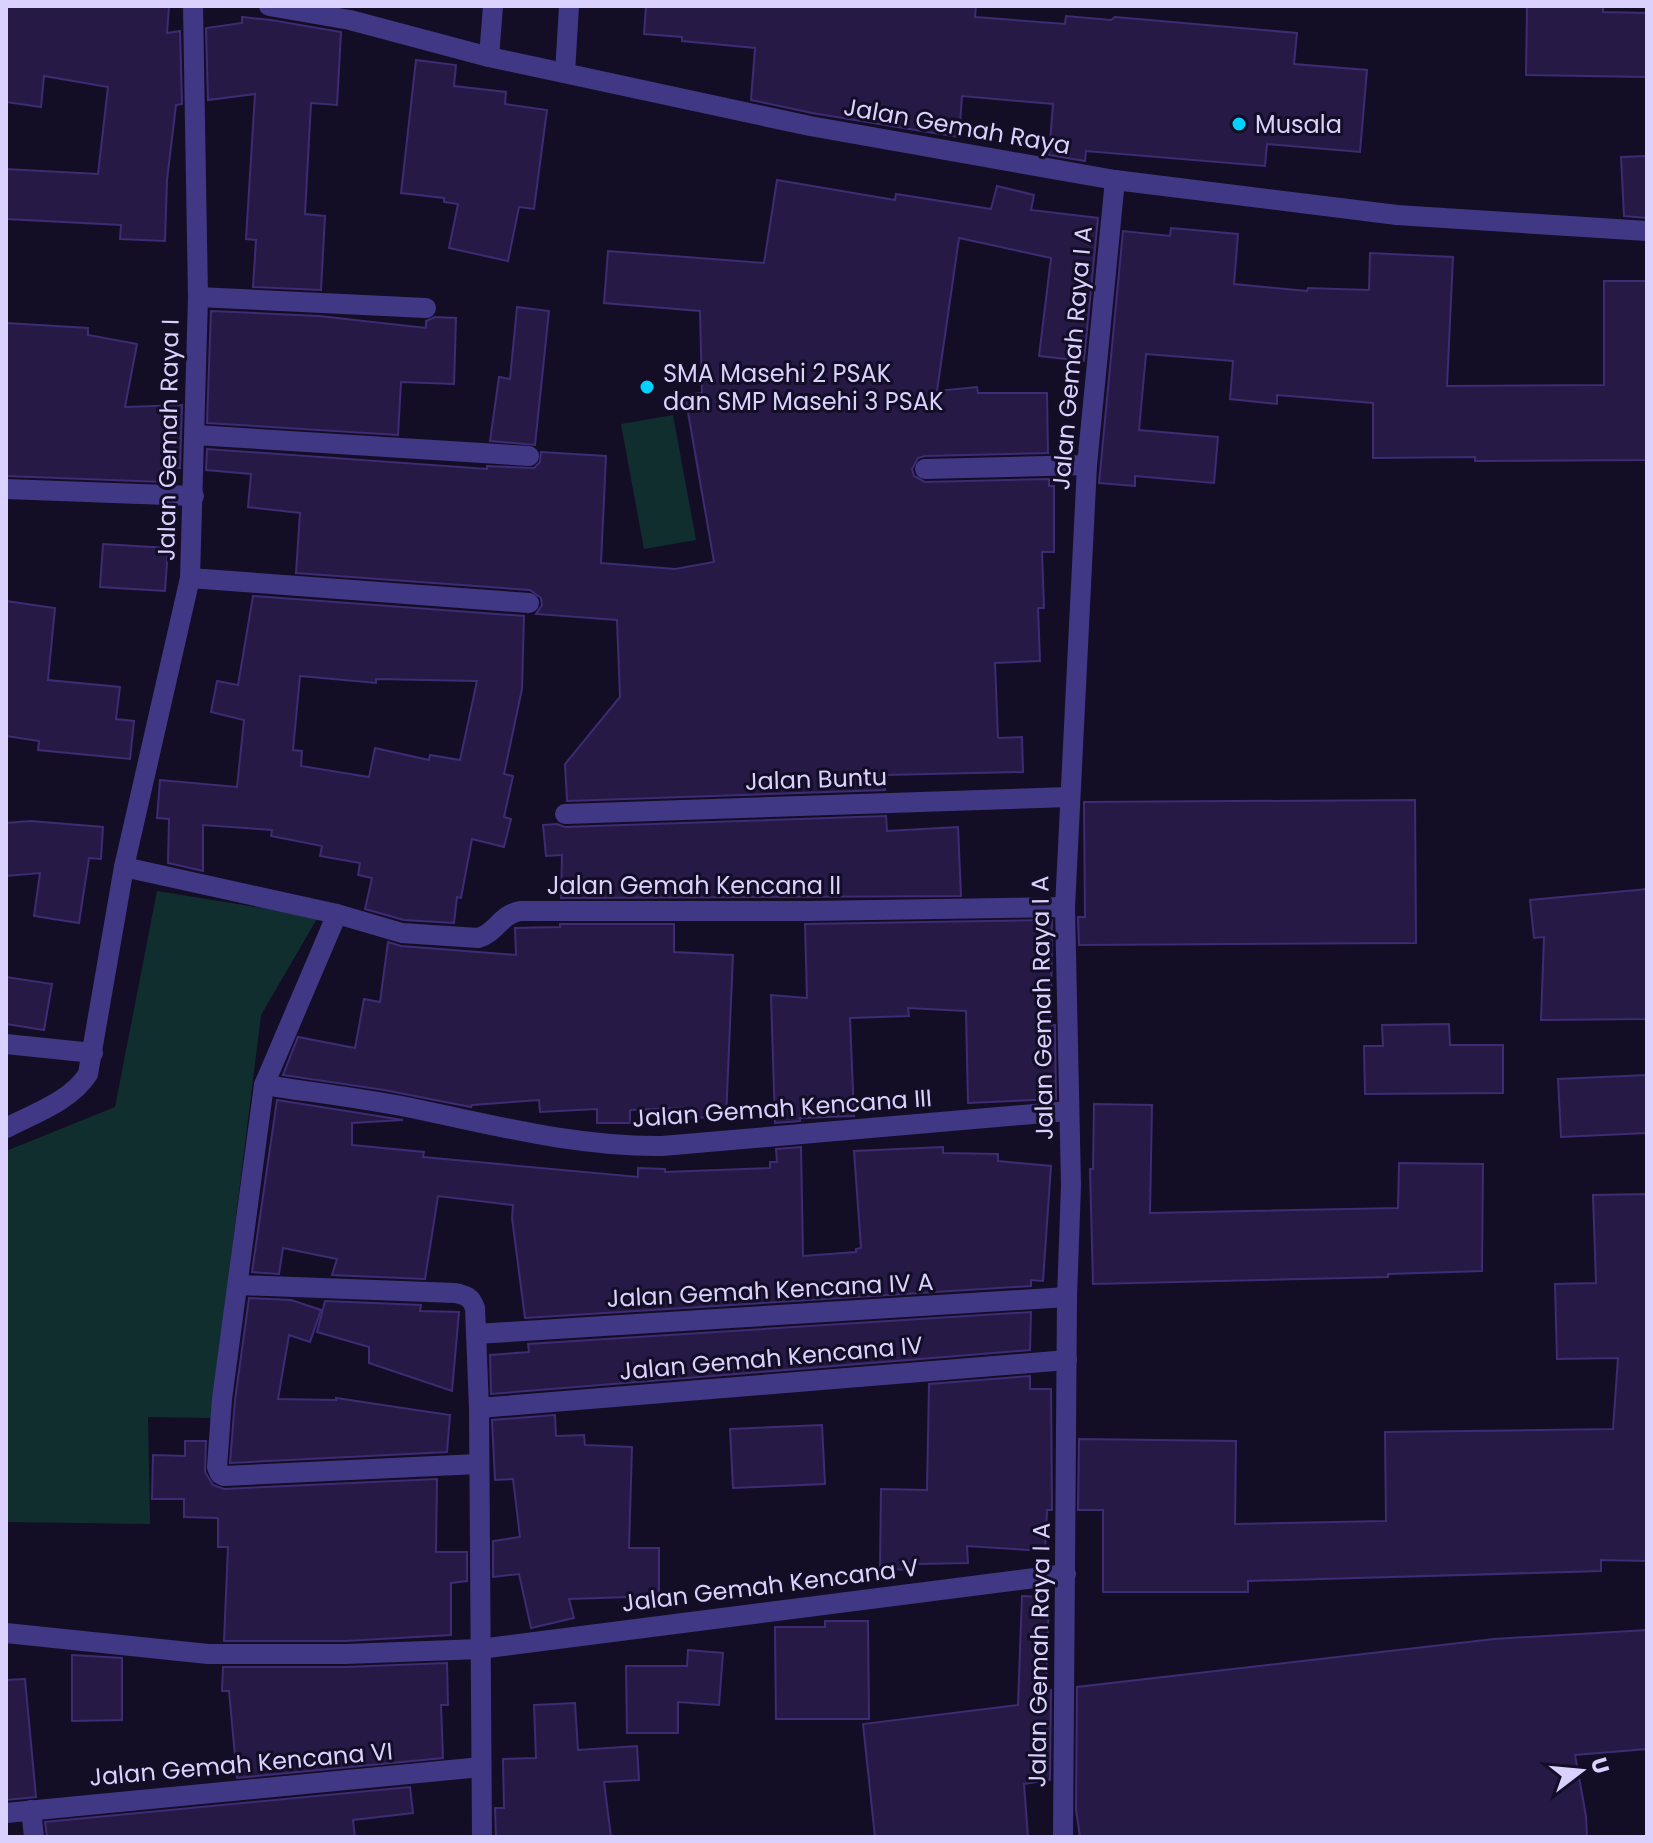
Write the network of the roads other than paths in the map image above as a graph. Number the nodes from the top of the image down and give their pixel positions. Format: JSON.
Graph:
{"nodes":[{"id":1,"x":193,"y":6,"type":"edge"},
{"id":2,"x":269,"y":6,"type":"edge"},
{"id":3,"x":493,"y":6,"type":"edge"},
{"id":4,"x":569,"y":6,"type":"edge"},
{"id":5,"x":489,"y":57,"type":"junction"},
{"id":6,"x":565,"y":73,"type":"junction"},
{"id":7,"x":1115,"y":180,"type":"junction"},
{"id":8,"x":1647,"y":231,"type":"edge"},
{"id":9,"x":198,"y":297,"type":"junction"},
{"id":10,"x":426,"y":308,"type":"dead end"},
{"id":11,"x":195,"y":435,"type":"junction"},
{"id":12,"x":529,"y":456,"type":"dead end"},
{"id":13,"x":1087,"y":465,"type":"junction"},
{"id":14,"x":925,"y":469,"type":"dead end"},
{"id":15,"x":6,"y":489,"type":"edge"},
{"id":16,"x":194,"y":496,"type":"junction"},
{"id":17,"x":190,"y":578,"type":"junction"},
{"id":18,"x":529,"y":603,"type":"dead end"},
{"id":19,"x":1069,"y":797,"type":"junction"},
{"id":20,"x":565,"y":814,"type":"dead end"},
{"id":21,"x":124,"y":867,"type":"junction"},
{"id":22,"x":1065,"y":907,"type":"junction"},
{"id":23,"x":337,"y":914,"type":"junction"},
{"id":24,"x":6,"y":1044,"type":"edge"},
{"id":25,"x":93,"y":1053,"type":"junction"},
{"id":26,"x":264,"y":1085,"type":"junction"},
{"id":27,"x":1068,"y":1111,"type":"junction"},
{"id":28,"x":6,"y":1128,"type":"edge"},
{"id":29,"x":238,"y":1285,"type":"junction"},
{"id":30,"x":1067,"y":1297,"type":"junction"},
{"id":31,"x":476,"y":1334,"type":"junction"},
{"id":32,"x":1067,"y":1360,"type":"junction"},
{"id":33,"x":479,"y":1408,"type":"junction"},
{"id":34,"x":478,"y":1464,"type":"junction"},
{"id":35,"x":1066,"y":1574,"type":"junction"},
{"id":36,"x":6,"y":1633,"type":"edge"},
{"id":37,"x":480,"y":1649,"type":"junction"},
{"id":38,"x":481,"y":1767,"type":"junction"},
{"id":39,"x":31,"y":1810,"type":"junction"},
{"id":40,"x":6,"y":1813,"type":"edge"},
{"id":41,"x":34,"y":1837,"type":"edge"},
{"id":42,"x":482,"y":1837,"type":"edge"},
{"id":43,"x":1063,"y":1837,"type":"edge"}],
"edges":[{"from":1,"to":9,"type":"street","name":"Jalan Gemah Raya I"},
{"from":2,"to":5,"type":"street","name":"Jalan Gemah Raya"},
{"from":3,"to":5,"type":"street"},
{"from":4,"to":6,"type":"street"},
{"from":5,"to":6,"type":"street","name":"Jalan Gemah Raya"},
{"from":6,"to":7,"type":"street","name":"Jalan Gemah Raya"},
{"from":7,"to":8,"type":"street","name":"Jalan Gemah Raya"},
{"from":7,"to":13,"type":"street","name":"Jalan Gemah Raya I A"},
{"from":9,"to":10,"type":"street"},
{"from":9,"to":11,"type":"street","name":"Jalan Gemah Raya I"},
{"from":11,"to":12,"type":"street"},
{"from":11,"to":16,"type":"street","name":"Jalan Gemah Raya I"},
{"from":13,"to":14,"type":"street"},
{"from":13,"to":19,"type":"street","name":"Jalan Gemah Raya I A"},
{"from":15,"to":16,"type":"street"},
{"from":16,"to":17,"type":"street","name":"Jalan Gemah Raya I"},
{"from":17,"to":18,"type":"street"},
{"from":17,"to":21,"type":"street","name":"Jalan Gemah Raya I"},
{"from":19,"to":20,"type":"street","name":"Jalan Buntu"},
{"from":19,"to":22,"type":"street","name":"Jalan Gemah Raya I A"},
{"from":21,"to":23,"type":"street","name":"Jalan Gemah Kencana II"},
{"from":21,"to":25,"type":"street","name":"Jalan Gemah Raya I"},
{"from":22,"to":23,"type":"street","name":"Jalan Gemah Kencana II"},
{"from":22,"to":27,"type":"street","name":"Jalan Gemah Raya I A"},
{"from":23,"to":26,"type":"street"},
{"from":24,"to":25,"type":"street"},
{"from":25,"to":28,"type":"street","name":"Jalan Gemah Raya I"},
{"from":26,"to":27,"type":"street","name":"Jalan Gemah Kencana III"},
{"from":26,"to":29,"type":"street"},
{"from":27,"to":30,"type":"street","name":"Jalan Gemah Raya I A"},
{"from":29,"to":31,"type":"street"},
{"from":29,"to":34,"type":"street"},
{"from":30,"to":31,"type":"street","name":"Jalan Gemah Kencana IV A"},
{"from":30,"to":32,"type":"street","name":"Jalan Gemah Raya I A"},
{"from":31,"to":33,"type":"street"},
{"from":32,"to":33,"type":"street","name":"Jalan Gemah Kencana IV"},
{"from":32,"to":35,"type":"street","name":"Jalan Gemah Raya I A"},
{"from":33,"to":34,"type":"street"},
{"from":34,"to":37,"type":"street"},
{"from":35,"to":37,"type":"street","name":"Jalan Gemah Kencana V"},
{"from":35,"to":43,"type":"street","name":"Jalan Gemah Raya I A"},
{"from":36,"to":37,"type":"street","name":"Jalan Gemah Kencana V"},
{"from":37,"to":38,"type":"street"},
{"from":38,"to":39,"type":"street","name":"Jalan Gemah Kencana VI"},
{"from":38,"to":42,"type":"street"},
{"from":39,"to":40,"type":"street","name":"Jalan Gemah Kencana VI"},
{"from":39,"to":41,"type":"street"}]}
